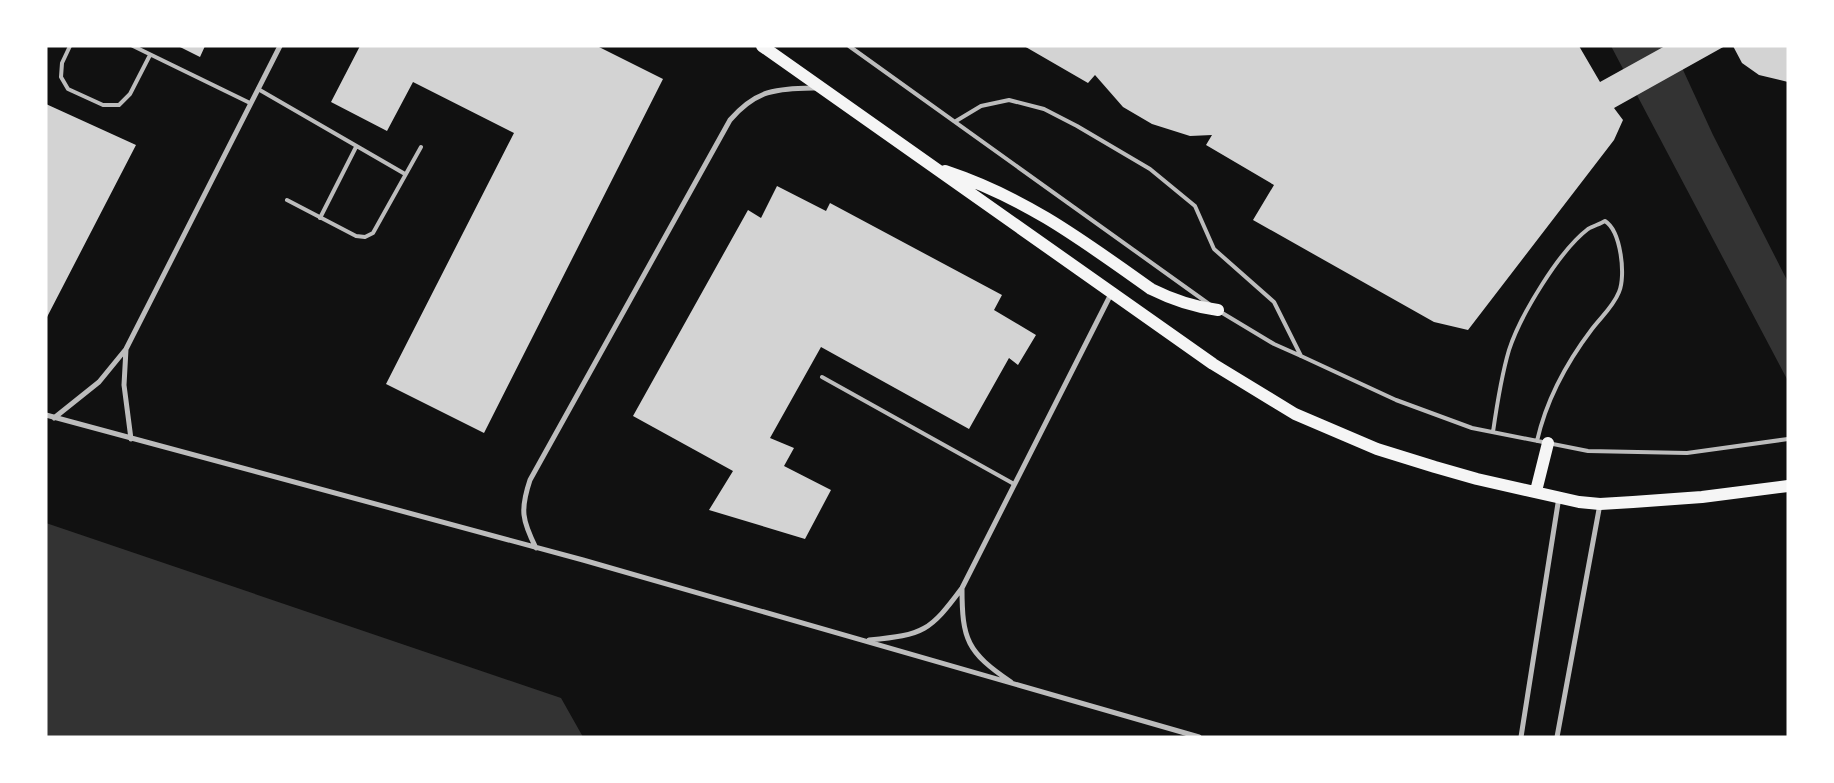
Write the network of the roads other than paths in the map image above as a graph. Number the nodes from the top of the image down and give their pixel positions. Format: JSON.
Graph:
{"nodes":[{"id":1,"x":70,"y":46,"type":"edge"},
{"id":2,"x":133,"y":46,"type":"edge"},
{"id":3,"x":280,"y":46,"type":"edge"},
{"id":4,"x":762,"y":46,"type":"edge"},
{"id":5,"x":849,"y":46,"type":"edge"},
{"id":6,"x":150,"y":55,"type":"junction"},
{"id":7,"x":257,"y":88,"type":"junction"},
{"id":8,"x":824,"y":88,"type":"junction"},
{"id":9,"x":250,"y":103,"type":"junction"},
{"id":10,"x":956,"y":120,"type":"junction"},
{"id":11,"x":356,"y":147,"type":"junction"},
{"id":12,"x":421,"y":147,"type":"dead end"},
{"id":13,"x":931,"y":166,"type":"junction"},
{"id":14,"x":405,"y":174,"type":"junction"},
{"id":15,"x":287,"y":200,"type":"dead end"},
{"id":16,"x":320,"y":218,"type":"junction"},
{"id":17,"x":1112,"y":292,"type":"junction"},
{"id":18,"x":1218,"y":310,"type":"junction"},
{"id":19,"x":126,"y":349,"type":"junction"},
{"id":20,"x":1301,"y":356,"type":"junction"},
{"id":21,"x":822,"y":377,"type":"dead end"},
{"id":22,"x":46,"y":415,"type":"edge"},
{"id":23,"x":54,"y":418,"type":"junction"},
{"id":24,"x":1493,"y":432,"type":"junction"},
{"id":25,"x":132,"y":439,"type":"junction"},
{"id":26,"x":1788,"y":439,"type":"edge"},
{"id":27,"x":1542,"y":442,"type":"junction"},
{"id":28,"x":1014,"y":484,"type":"junction"},
{"id":29,"x":1788,"y":486,"type":"edge"},
{"id":30,"x":1536,"y":491,"type":"junction"},
{"id":31,"x":1560,"y":496,"type":"junction"},
{"id":32,"x":1600,"y":504,"type":"junction"},
{"id":33,"x":536,"y":548,"type":"junction"},
{"id":34,"x":962,"y":588,"type":"junction"},
{"id":35,"x":866,"y":641,"type":"junction"},
{"id":36,"x":1015,"y":685,"type":"junction"},
{"id":37,"x":1521,"y":736,"type":"edge"},
{"id":38,"x":1199,"y":737,"type":"edge"},
{"id":39,"x":1556,"y":737,"type":"edge"}],
"edges":[{"from":1,"to":6,"type":"lane"},
{"from":2,"to":6,"type":"lane"},
{"from":3,"to":7,"type":"street"},
{"from":4,"to":8,"type":"main road"},
{"from":5,"to":10,"type":"lane"},
{"from":6,"to":9,"type":"lane"},
{"from":7,"to":9,"type":"street"},
{"from":7,"to":11,"type":"lane"},
{"from":8,"to":13,"type":"main road"},
{"from":8,"to":33,"type":"street"},
{"from":9,"to":19,"type":"street"},
{"from":10,"to":18,"type":"lane"},
{"from":10,"to":20,"type":"lane"},
{"from":11,"to":14,"type":"lane"},
{"from":11,"to":16,"type":"lane"},
{"from":12,"to":14,"type":"lane"},
{"from":13,"to":17,"type":"main road"},
{"from":13,"to":18,"type":"main road"},
{"from":14,"to":16,"type":"lane"},
{"from":15,"to":16,"type":"lane"},
{"from":17,"to":28,"type":"street"},
{"from":17,"to":30,"type":"main road"},
{"from":18,"to":20,"type":"lane"},
{"from":19,"to":23,"type":"street"},
{"from":19,"to":25,"type":"street"},
{"from":20,"to":24,"type":"lane"},
{"from":21,"to":28,"type":"lane"},
{"from":22,"to":23,"type":"street"},
{"from":23,"to":25,"type":"street"},
{"from":24,"to":27,"type":"lane"},
{"from":24,"to":27,"type":"lane"},
{"from":25,"to":33,"type":"street"},
{"from":26,"to":27,"type":"lane"},
{"from":27,"to":30,"type":"main road"},
{"from":28,"to":34,"type":"street"},
{"from":29,"to":32,"type":"main road"},
{"from":30,"to":31,"type":"main road"},
{"from":31,"to":32,"type":"main road"},
{"from":31,"to":37,"type":"street"},
{"from":32,"to":39,"type":"street"},
{"from":33,"to":35,"type":"street"},
{"from":34,"to":35,"type":"street"},
{"from":34,"to":36,"type":"street"},
{"from":35,"to":36,"type":"street"},
{"from":36,"to":38,"type":"street"}]}
